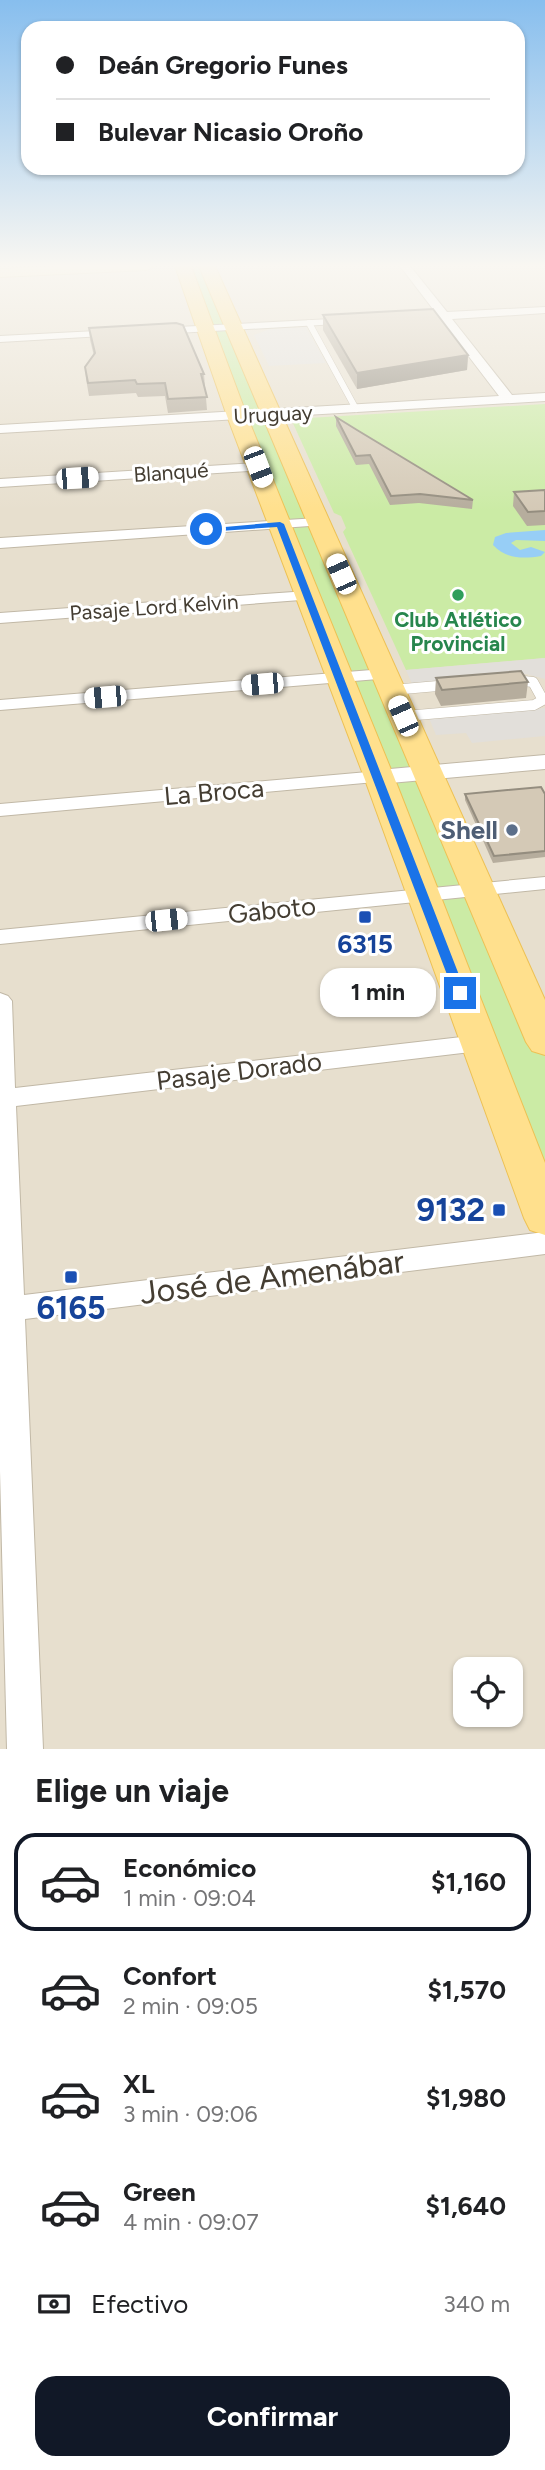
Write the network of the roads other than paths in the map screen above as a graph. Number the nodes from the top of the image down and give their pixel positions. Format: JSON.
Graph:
{"nodes":[{"id":1,"x":214,"y":348,"type":"edge"},
{"id":2,"x":242,"y":348,"type":"edge"},
{"id":3,"x":322,"y":348,"type":"edge"},
{"id":4,"x":468,"y":348,"type":"edge"},
{"id":5,"x":545,"y":397,"type":"edge"},
{"id":6,"x":509,"y":400,"type":"junction"},
{"id":7,"x":356,"y":409,"type":"junction"},
{"id":8,"x":271,"y":414,"type":"junction"},
{"id":9,"x":237,"y":416,"type":"junction"},
{"id":10,"x":0,"y":429,"type":"edge"},
{"id":11,"x":258,"y":467,"type":"junction"},
{"id":12,"x":0,"y":483,"type":"edge"},
{"id":13,"x":318,"y":522,"type":"junction"},
{"id":14,"x":280,"y":524,"type":"junction"},
{"id":15,"x":0,"y":543,"type":"edge"},
{"id":16,"x":308,"y":596,"type":"junction"},
{"id":17,"x":0,"y":618,"type":"edge"},
{"id":18,"x":340,"y":678,"type":"junction"},
{"id":19,"x":498,"y":681,"type":"edge"},
{"id":20,"x":458,"y":684,"type":"edge"},
{"id":21,"x":393,"y":694,"type":"junction"},
{"id":22,"x":0,"y":705,"type":"edge"},
{"id":23,"x":545,"y":762,"type":"edge"},
{"id":24,"x":428,"y":773,"type":"junction"},
{"id":25,"x":379,"y":777,"type":"junction"},
{"id":26,"x":0,"y":810,"type":"edge"},
{"id":27,"x":545,"y":883,"type":"edge"},
{"id":28,"x":478,"y":889,"type":"junction"},
{"id":29,"x":423,"y":895,"type":"junction"},
{"id":30,"x":0,"y":937,"type":"edge"},
{"id":31,"x":0,"y":1001,"type":"edge"},
{"id":32,"x":544,"y":1039,"type":"edge"},
{"id":33,"x":479,"y":1043,"type":"junction"},
{"id":34,"x":2,"y":1099,"type":"edge"},
{"id":35,"x":545,"y":1217,"type":"edge"},
{"id":36,"x":545,"y":1243,"type":"edge"},
{"id":37,"x":5,"y":1310,"type":"edge"},
{"id":38,"x":25,"y":1749,"type":"edge"}],
"edges":[{"from":1,"to":9,"type":"main road"},
{"from":2,"to":8,"type":"main road"},
{"from":3,"to":7,"type":"lane"},
{"from":4,"to":6,"type":"street"},
{"from":5,"to":6,"type":"street","name":"Uruguay"},
{"from":6,"to":7,"type":"street","name":"Uruguay"},
{"from":7,"to":8,"type":"street","name":"Uruguay"},
{"from":8,"to":9,"type":"street","name":"Uruguay"},
{"from":8,"to":13,"type":"main road"},
{"from":9,"to":10,"type":"street","name":"Uruguay"},
{"from":9,"to":11,"type":"main road"},
{"from":11,"to":12,"type":"street","name":"Blanqué"},
{"from":11,"to":14,"type":"main road"},
{"from":13,"to":14,"type":"street"},
{"from":13,"to":21,"type":"main road"},
{"from":14,"to":15,"type":"street"},
{"from":14,"to":16,"type":"main road"},
{"from":16,"to":17,"type":"street","name":"Pasaje Lord Kelvin"},
{"from":16,"to":18,"type":"main road"},
{"from":18,"to":21,"type":"street"},
{"from":18,"to":22,"type":"street"},
{"from":18,"to":25,"type":"main road"},
{"from":19,"to":21,"type":"lane"},
{"from":20,"to":21,"type":"lane"},
{"from":21,"to":24,"type":"main road"},
{"from":23,"to":24,"type":"street","name":"La Broca"},
{"from":24,"to":25,"type":"street","name":"La Broca"},
{"from":24,"to":28,"type":"main road"},
{"from":25,"to":26,"type":"street","name":"La Broca"},
{"from":25,"to":29,"type":"main road"},
{"from":27,"to":28,"type":"street","name":"Gaboto"},
{"from":28,"to":29,"type":"street","name":"Gaboto"},
{"from":28,"to":32,"type":"main road"},
{"from":29,"to":30,"type":"street","name":"Gaboto"},
{"from":29,"to":33,"type":"main road"},
{"from":31,"to":34,"type":"street"},
{"from":33,"to":34,"type":"street","name":"Pasaje Dorado"},
{"from":33,"to":35,"type":"main road"},
{"from":34,"to":37,"type":"street"},
{"from":36,"to":37,"type":"street","name":"José de Amenábar"},
{"from":37,"to":38,"type":"street"}]}
